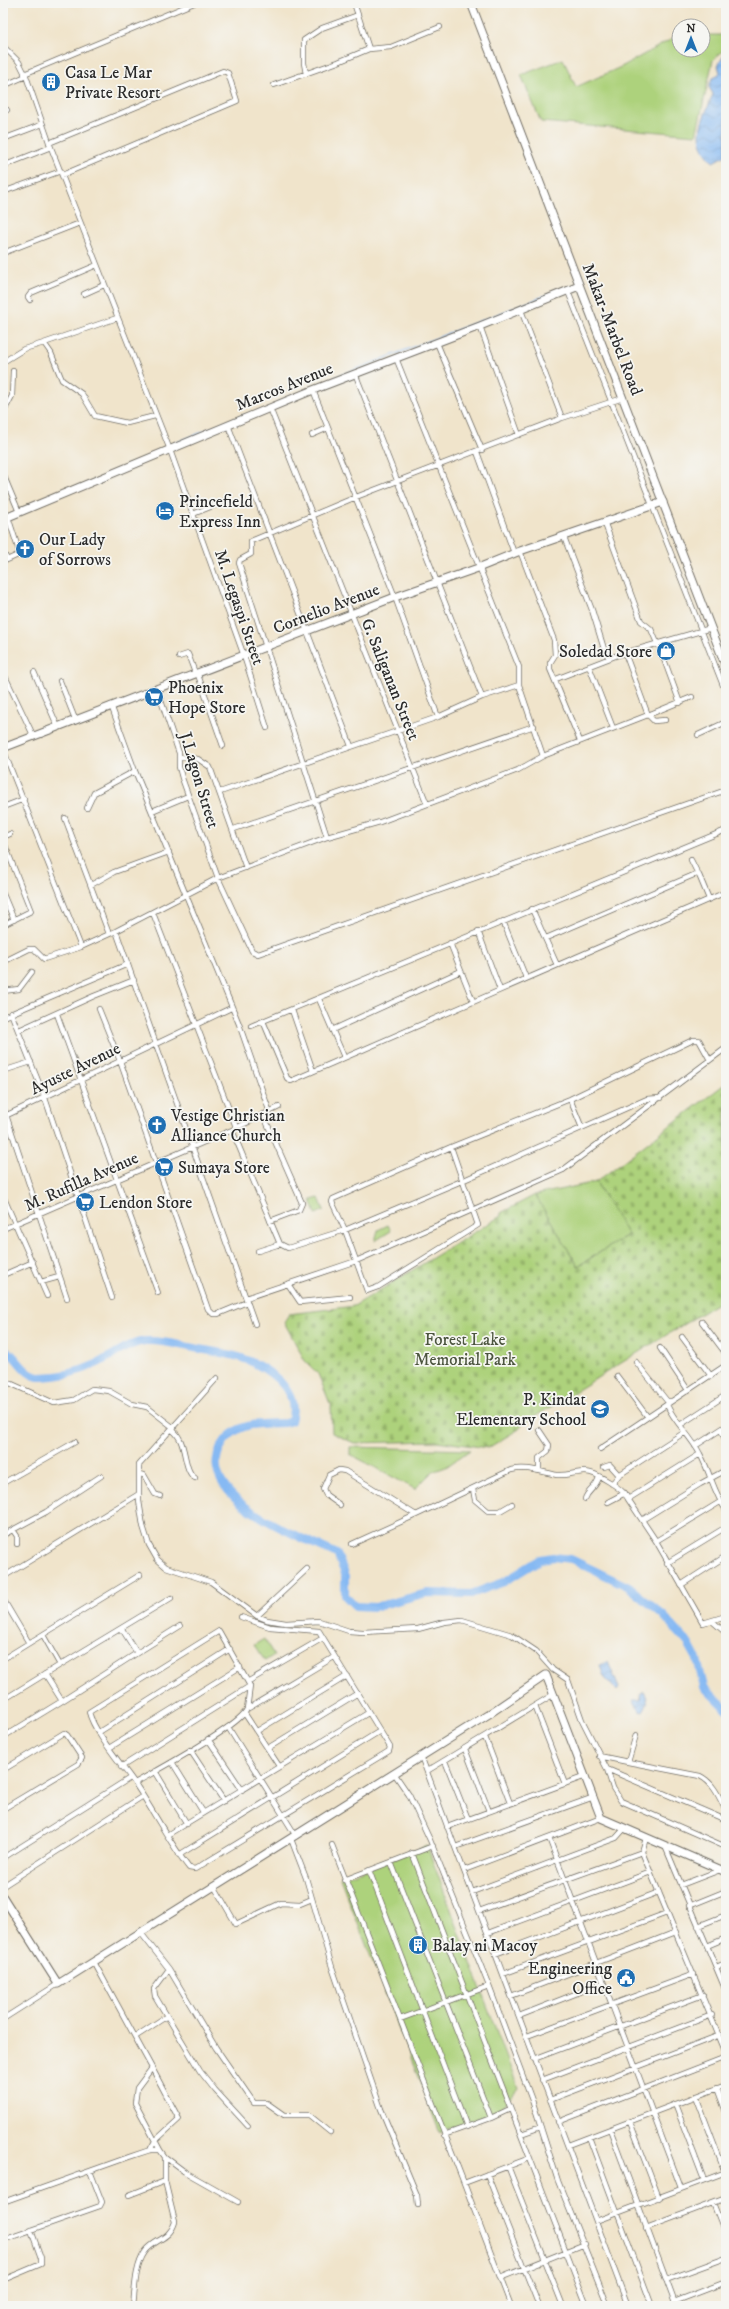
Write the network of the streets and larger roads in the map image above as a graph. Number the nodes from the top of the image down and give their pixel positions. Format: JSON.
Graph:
{"nodes":[{"id":1,"x":194,"y":3,"type":"edge"},
{"id":2,"x":354,"y":3,"type":"edge"},
{"id":3,"x":471,"y":3,"type":"edge"},
{"id":4,"x":358,"y":15,"type":"junction"},
{"id":5,"x":440,"y":27,"type":"dead end"},
{"id":6,"x":3,"y":46,"type":"edge"},
{"id":7,"x":369,"y":49,"type":"junction"},
{"id":8,"x":306,"y":74,"type":"junction"},
{"id":9,"x":25,"y":75,"type":"junction"},
{"id":10,"x":274,"y":85,"type":"dead end"},
{"id":11,"x":3,"y":86,"type":"edge"},
{"id":12,"x":43,"y":124,"type":"junction"},
{"id":13,"x":3,"y":139,"type":"edge"},
{"id":14,"x":50,"y":145,"type":"junction"},
{"id":15,"x":3,"y":166,"type":"edge"},
{"id":16,"x":61,"y":173,"type":"junction"},
{"id":17,"x":3,"y":192,"type":"edge"},
{"id":18,"x":80,"y":223,"type":"junction"},
{"id":19,"x":3,"y":253,"type":"edge"},
{"id":20,"x":96,"y":265,"type":"junction"},
{"id":21,"x":104,"y":285,"type":"junction"},
{"id":22,"x":579,"y":286,"type":"junction"},
{"id":23,"x":84,"y":294,"type":"dead end"},
{"id":24,"x":569,"y":294,"type":"dead end"},
{"id":25,"x":30,"y":300,"type":"dead end"},
{"id":26,"x":522,"y":310,"type":"junction"},
{"id":27,"x":117,"y":318,"type":"junction"},
{"id":28,"x":480,"y":326,"type":"junction"},
{"id":29,"x":44,"y":343,"type":"junction"},
{"id":30,"x":437,"y":343,"type":"junction"},
{"id":31,"x":396,"y":358,"type":"junction"},
{"id":32,"x":3,"y":362,"type":"edge"},
{"id":33,"x":13,"y":370,"type":"dead end"},
{"id":34,"x":355,"y":373,"type":"junction"},
{"id":35,"x":313,"y":390,"type":"junction"},
{"id":36,"x":623,"y":398,"type":"junction"},
{"id":37,"x":610,"y":402,"type":"junction"},
{"id":38,"x":270,"y":408,"type":"junction"},
{"id":39,"x":3,"y":412,"type":"edge"},
{"id":40,"x":155,"y":416,"type":"junction"},
{"id":41,"x":562,"y":418,"type":"junction"},
{"id":42,"x":228,"y":425,"type":"junction"},
{"id":43,"x":328,"y":428,"type":"junction"},
{"id":44,"x":312,"y":435,"type":"dead end"},
{"id":45,"x":519,"y":435,"type":"junction"},
{"id":46,"x":170,"y":450,"type":"junction"},
{"id":47,"x":480,"y":451,"type":"junction"},
{"id":48,"x":438,"y":466,"type":"junction"},
{"id":49,"x":3,"y":474,"type":"edge"},
{"id":50,"x":397,"y":482,"type":"junction"},
{"id":51,"x":356,"y":497,"type":"junction"},
{"id":52,"x":225,"y":501,"type":"dead end"},
{"id":53,"x":663,"y":502,"type":"junction"},
{"id":54,"x":653,"y":506,"type":"junction"},
{"id":55,"x":19,"y":512,"type":"junction"},
{"id":56,"x":193,"y":514,"type":"junction"},
{"id":57,"x":313,"y":516,"type":"junction"},
{"id":58,"x":5,"y":518,"type":"edge"},
{"id":59,"x":604,"y":524,"type":"junction"},
{"id":60,"x":270,"y":533,"type":"junction"},
{"id":61,"x":564,"y":536,"type":"junction"},
{"id":62,"x":3,"y":551,"type":"edge"},
{"id":63,"x":517,"y":552,"type":"junction"},
{"id":64,"x":478,"y":568,"type":"junction"},
{"id":65,"x":437,"y":582,"type":"junction"},
{"id":66,"x":395,"y":597,"type":"junction"},
{"id":67,"x":351,"y":614,"type":"junction"},
{"id":68,"x":711,"y":628,"type":"junction"},
{"id":69,"x":701,"y":630,"type":"junction"},
{"id":70,"x":306,"y":632,"type":"junction"},
{"id":71,"x":658,"y":643,"type":"junction"},
{"id":72,"x":267,"y":647,"type":"junction"},
{"id":73,"x":625,"y":653,"type":"junction"},
{"id":74,"x":244,"y":656,"type":"junction"},
{"id":75,"x":179,"y":657,"type":"dead end"},
{"id":76,"x":609,"y":658,"type":"junction"},
{"id":77,"x":589,"y":666,"type":"junction"},
{"id":78,"x":726,"y":666,"type":"edge"},
{"id":79,"x":3,"y":672,"type":"edge"},
{"id":80,"x":34,"y":672,"type":"dead end"},
{"id":81,"x":196,"y":672,"type":"junction"},
{"id":82,"x":556,"y":679,"type":"junction"},
{"id":83,"x":60,"y":681,"type":"dead end"},
{"id":84,"x":519,"y":685,"type":"junction"},
{"id":85,"x":6,"y":686,"type":"edge"},
{"id":86,"x":157,"y":688,"type":"junction"},
{"id":87,"x":726,"y":693,"type":"edge"},
{"id":88,"x":482,"y":697,"type":"junction"},
{"id":89,"x":692,"y":697,"type":"dead end"},
{"id":90,"x":680,"y":703,"type":"junction"},
{"id":91,"x":111,"y":705,"type":"junction"},
{"id":92,"x":648,"y":715,"type":"junction"},
{"id":93,"x":438,"y":717,"type":"junction"},
{"id":94,"x":75,"y":718,"type":"junction"},
{"id":95,"x":665,"y":720,"type":"dead end"},
{"id":96,"x":726,"y":722,"type":"edge"},
{"id":97,"x":57,"y":725,"type":"junction"},
{"id":98,"x":534,"y":726,"type":"junction"},
{"id":99,"x":267,"y":728,"type":"dead end"},
{"id":100,"x":613,"y":728,"type":"junction"},
{"id":101,"x":398,"y":731,"type":"junction"},
{"id":102,"x":33,"y":735,"type":"junction"},
{"id":103,"x":698,"y":735,"type":"dead end"},
{"id":104,"x":580,"y":741,"type":"junction"},
{"id":105,"x":223,"y":746,"type":"dead end"},
{"id":106,"x":351,"y":746,"type":"junction"},
{"id":107,"x":3,"y":748,"type":"edge"},
{"id":108,"x":543,"y":756,"type":"junction"},
{"id":109,"x":179,"y":757,"type":"junction"},
{"id":110,"x":302,"y":763,"type":"junction"},
{"id":111,"x":413,"y":768,"type":"junction"},
{"id":112,"x":134,"y":771,"type":"junction"},
{"id":113,"x":726,"y":790,"type":"edge"},
{"id":114,"x":220,"y":792,"type":"junction"},
{"id":115,"x":188,"y":796,"type":"junction"},
{"id":116,"x":24,"y":799,"type":"junction"},
{"id":117,"x":315,"y":801,"type":"junction"},
{"id":118,"x":427,"y":804,"type":"junction"},
{"id":119,"x":3,"y":807,"type":"edge"},
{"id":120,"x":88,"y":808,"type":"dead end"},
{"id":121,"x":152,"y":810,"type":"junction"},
{"id":122,"x":65,"y":818,"type":"dead end"},
{"id":123,"x":234,"y":829,"type":"junction"},
{"id":124,"x":726,"y":830,"type":"edge"},
{"id":125,"x":10,"y":834,"type":"dead end"},
{"id":126,"x":327,"y":837,"type":"junction"},
{"id":127,"x":3,"y":839,"type":"edge"},
{"id":128,"x":170,"y":852,"type":"junction"},
{"id":129,"x":691,"y":860,"type":"dead end"},
{"id":130,"x":246,"y":868,"type":"junction"},
{"id":131,"x":698,"y":874,"type":"junction"},
{"id":132,"x":218,"y":878,"type":"junction"},
{"id":133,"x":91,"y":885,"type":"junction"},
{"id":134,"x":726,"y":892,"type":"edge"},
{"id":135,"x":3,"y":894,"type":"edge"},
{"id":136,"x":187,"y":895,"type":"junction"},
{"id":137,"x":709,"y":899,"type":"junction"},
{"id":138,"x":532,"y":909,"type":"junction"},
{"id":139,"x":153,"y":913,"type":"junction"},
{"id":140,"x":14,"y":920,"type":"junction"},
{"id":141,"x":503,"y":921,"type":"junction"},
{"id":142,"x":3,"y":925,"type":"edge"},
{"id":143,"x":116,"y":931,"type":"junction"},
{"id":144,"x":478,"y":931,"type":"junction"},
{"id":145,"x":109,"y":934,"type":"junction"},
{"id":146,"x":546,"y":938,"type":"junction"},
{"id":147,"x":450,"y":943,"type":"junction"},
{"id":148,"x":81,"y":946,"type":"junction"},
{"id":149,"x":3,"y":962,"type":"edge"},
{"id":150,"x":128,"y":964,"type":"junction"},
{"id":151,"x":557,"y":965,"type":"junction"},
{"id":152,"x":461,"y":971,"type":"junction"},
{"id":153,"x":32,"y":972,"type":"dead end"},
{"id":154,"x":526,"y":978,"type":"junction"},
{"id":155,"x":134,"y":980,"type":"junction"},
{"id":156,"x":500,"y":990,"type":"junction"},
{"id":157,"x":3,"y":991,"type":"edge"},
{"id":158,"x":319,"y":999,"type":"junction"},
{"id":159,"x":473,"y":1001,"type":"junction"},
{"id":160,"x":231,"y":1008,"type":"junction"},
{"id":161,"x":99,"y":1009,"type":"dead end"},
{"id":162,"x":292,"y":1010,"type":"junction"},
{"id":163,"x":11,"y":1013,"type":"junction"},
{"id":164,"x":57,"y":1014,"type":"junction"},
{"id":165,"x":3,"y":1017,"type":"edge"},
{"id":166,"x":263,"y":1021,"type":"junction"},
{"id":167,"x":196,"y":1024,"type":"junction"},
{"id":168,"x":251,"y":1026,"type":"dead end"},
{"id":169,"x":19,"y":1030,"type":"junction"},
{"id":170,"x":332,"y":1030,"type":"junction"},
{"id":171,"x":158,"y":1043,"type":"junction"},
{"id":172,"x":726,"y":1048,"type":"edge"},
{"id":173,"x":344,"y":1057,"type":"junction"},
{"id":174,"x":710,"y":1060,"type":"junction"},
{"id":175,"x":120,"y":1061,"type":"junction"},
{"id":176,"x":31,"y":1062,"type":"junction"},
{"id":177,"x":3,"y":1071,"type":"edge"},
{"id":178,"x":313,"y":1071,"type":"junction"},
{"id":179,"x":82,"y":1079,"type":"junction"},
{"id":180,"x":45,"y":1098,"type":"junction"},
{"id":181,"x":660,"y":1098,"type":"junction"},
{"id":182,"x":570,"y":1099,"type":"junction"},
{"id":183,"x":3,"y":1106,"type":"edge"},
{"id":184,"x":279,"y":1106,"type":"dead end"},
{"id":185,"x":270,"y":1110,"type":"junction"},
{"id":186,"x":263,"y":1114,"type":"junction"},
{"id":187,"x":5,"y":1116,"type":"edge"},
{"id":188,"x":234,"y":1128,"type":"junction"},
{"id":189,"x":582,"y":1128,"type":"junction"},
{"id":190,"x":194,"y":1146,"type":"junction"},
{"id":191,"x":452,"y":1147,"type":"junction"},
{"id":192,"x":155,"y":1162,"type":"junction"},
{"id":193,"x":117,"y":1180,"type":"junction"},
{"id":194,"x":464,"y":1180,"type":"junction"},
{"id":195,"x":3,"y":1196,"type":"edge"},
{"id":196,"x":77,"y":1197,"type":"junction"},
{"id":197,"x":474,"y":1210,"type":"junction"},
{"id":198,"x":39,"y":1215,"type":"junction"},
{"id":199,"x":270,"y":1221,"type":"junction"},
{"id":200,"x":15,"y":1223,"type":"junction"},
{"id":201,"x":3,"y":1229,"type":"edge"},
{"id":202,"x":346,"y":1230,"type":"junction"},
{"id":203,"x":280,"y":1244,"type":"junction"},
{"id":204,"x":258,"y":1250,"type":"dead end"},
{"id":205,"x":356,"y":1261,"type":"junction"},
{"id":206,"x":33,"y":1262,"type":"junction"},
{"id":207,"x":3,"y":1275,"type":"edge"},
{"id":208,"x":59,"y":1277,"type":"junction"},
{"id":209,"x":41,"y":1282,"type":"junction"},
{"id":210,"x":288,"y":1284,"type":"junction"},
{"id":211,"x":158,"y":1293,"type":"dead end"},
{"id":212,"x":47,"y":1296,"type":"dead end"},
{"id":213,"x":350,"y":1297,"type":"dead end"},
{"id":214,"x":67,"y":1298,"type":"dead end"},
{"id":215,"x":112,"y":1298,"type":"dead end"},
{"id":216,"x":247,"y":1300,"type":"junction"},
{"id":217,"x":702,"y":1322,"type":"dead end"},
{"id":218,"x":255,"y":1324,"type":"dead end"},
{"id":219,"x":682,"y":1337,"type":"dead end"},
{"id":220,"x":660,"y":1348,"type":"dead end"},
{"id":221,"x":726,"y":1354,"type":"edge"},
{"id":222,"x":636,"y":1362,"type":"dead end"},
{"id":223,"x":726,"y":1365,"type":"edge"},
{"id":224,"x":617,"y":1376,"type":"dead end"},
{"id":225,"x":711,"y":1376,"type":"junction"},
{"id":226,"x":217,"y":1378,"type":"dead end"},
{"id":227,"x":3,"y":1380,"type":"edge"},
{"id":228,"x":688,"y":1390,"type":"junction"},
{"id":229,"x":726,"y":1395,"type":"edge"},
{"id":230,"x":672,"y":1401,"type":"junction"},
{"id":231,"x":667,"y":1405,"type":"junction"},
{"id":232,"x":647,"y":1416,"type":"junction"},
{"id":233,"x":680,"y":1425,"type":"junction"},
{"id":234,"x":726,"y":1426,"type":"edge"},
{"id":235,"x":173,"y":1429,"type":"junction"},
{"id":236,"x":540,"y":1430,"type":"dead end"},
{"id":237,"x":721,"y":1430,"type":"junction"},
{"id":238,"x":685,"y":1432,"type":"junction"},
{"id":239,"x":726,"y":1441,"type":"edge"},
{"id":240,"x":75,"y":1442,"type":"dead end"},
{"id":241,"x":695,"y":1446,"type":"junction"},
{"id":242,"x":600,"y":1449,"type":"dead end"},
{"id":243,"x":700,"y":1454,"type":"junction"},
{"id":244,"x":604,"y":1467,"type":"dead end"},
{"id":245,"x":726,"y":1470,"type":"edge"},
{"id":246,"x":539,"y":1471,"type":"junction"},
{"id":247,"x":140,"y":1474,"type":"junction"},
{"id":248,"x":619,"y":1475,"type":"junction"},
{"id":249,"x":101,"y":1476,"type":"dead end"},
{"id":250,"x":599,"y":1477,"type":"junction"},
{"id":251,"x":195,"y":1478,"type":"dead end"},
{"id":252,"x":709,"y":1478,"type":"junction"},
{"id":253,"x":3,"y":1483,"type":"edge"},
{"id":254,"x":612,"y":1484,"type":"junction"},
{"id":255,"x":473,"y":1489,"type":"junction"},
{"id":256,"x":625,"y":1493,"type":"junction"},
{"id":257,"x":139,"y":1494,"type":"junction"},
{"id":258,"x":160,"y":1496,"type":"dead end"},
{"id":259,"x":585,"y":1499,"type":"dead end"},
{"id":260,"x":628,"y":1499,"type":"junction"},
{"id":261,"x":608,"y":1502,"type":"dead end"},
{"id":262,"x":720,"y":1502,"type":"junction"},
{"id":263,"x":512,"y":1504,"type":"dead end"},
{"id":264,"x":340,"y":1505,"type":"dead end"},
{"id":265,"x":726,"y":1510,"type":"edge"},
{"id":266,"x":416,"y":1515,"type":"junction"},
{"id":267,"x":642,"y":1520,"type":"junction"},
{"id":268,"x":726,"y":1527,"type":"edge"},
{"id":269,"x":13,"y":1530,"type":"junction"},
{"id":270,"x":3,"y":1535,"type":"edge"},
{"id":271,"x":656,"y":1541,"type":"junction"},
{"id":272,"x":17,"y":1544,"type":"dead end"},
{"id":273,"x":352,"y":1544,"type":"dead end"},
{"id":274,"x":726,"y":1556,"type":"edge"},
{"id":275,"x":667,"y":1563,"type":"junction"},
{"id":276,"x":307,"y":1569,"type":"dead end"},
{"id":277,"x":140,"y":1575,"type":"dead end"},
{"id":278,"x":3,"y":1577,"type":"edge"},
{"id":279,"x":681,"y":1585,"type":"junction"},
{"id":280,"x":171,"y":1598,"type":"dead end"},
{"id":281,"x":3,"y":1599,"type":"edge"},
{"id":282,"x":257,"y":1616,"type":"junction"},
{"id":283,"x":726,"y":1616,"type":"edge"},
{"id":284,"x":241,"y":1617,"type":"dead end"},
{"id":285,"x":712,"y":1621,"type":"junction"},
{"id":286,"x":180,"y":1626,"type":"dead end"},
{"id":287,"x":122,"y":1629,"type":"junction"},
{"id":288,"x":726,"y":1633,"type":"edge"},
{"id":289,"x":43,"y":1635,"type":"junction"},
{"id":290,"x":323,"y":1638,"type":"junction"},
{"id":291,"x":29,"y":1643,"type":"junction"},
{"id":292,"x":230,"y":1649,"type":"junction"},
{"id":293,"x":137,"y":1653,"type":"junction"},
{"id":294,"x":334,"y":1657,"type":"junction"},
{"id":295,"x":3,"y":1659,"type":"edge"},
{"id":296,"x":60,"y":1665,"type":"junction"},
{"id":297,"x":240,"y":1667,"type":"junction"},
{"id":298,"x":554,"y":1670,"type":"junction"},
{"id":299,"x":45,"y":1674,"type":"junction"},
{"id":300,"x":546,"y":1675,"type":"junction"},
{"id":301,"x":347,"y":1676,"type":"junction"},
{"id":302,"x":249,"y":1683,"type":"junction"},
{"id":303,"x":358,"y":1693,"type":"junction"},
{"id":304,"x":554,"y":1694,"type":"junction"},
{"id":305,"x":3,"y":1700,"type":"edge"},
{"id":306,"x":62,"y":1701,"type":"junction"},
{"id":307,"x":535,"y":1706,"type":"junction"},
{"id":308,"x":247,"y":1708,"type":"junction"},
{"id":309,"x":368,"y":1713,"type":"junction"},
{"id":310,"x":245,"y":1714,"type":"junction"},
{"id":311,"x":228,"y":1727,"type":"junction"},
{"id":312,"x":257,"y":1731,"type":"junction"},
{"id":313,"x":380,"y":1731,"type":"junction"},
{"id":314,"x":99,"y":1732,"type":"junction"},
{"id":315,"x":636,"y":1735,"type":"dead end"},
{"id":316,"x":3,"y":1737,"type":"edge"},
{"id":317,"x":485,"y":1737,"type":"junction"},
{"id":318,"x":208,"y":1739,"type":"junction"},
{"id":319,"x":109,"y":1748,"type":"junction"},
{"id":320,"x":268,"y":1748,"type":"junction"},
{"id":321,"x":465,"y":1749,"type":"junction"},
{"id":322,"x":190,"y":1750,"type":"junction"},
{"id":323,"x":421,"y":1756,"type":"junction"},
{"id":324,"x":600,"y":1756,"type":"junction"},
{"id":325,"x":445,"y":1761,"type":"junction"},
{"id":326,"x":172,"y":1762,"type":"junction"},
{"id":327,"x":628,"y":1762,"type":"junction"},
{"id":328,"x":280,"y":1766,"type":"junction"},
{"id":329,"x":122,"y":1767,"type":"junction"},
{"id":330,"x":608,"y":1769,"type":"junction"},
{"id":331,"x":3,"y":1770,"type":"edge"},
{"id":332,"x":155,"y":1771,"type":"junction"},
{"id":333,"x":427,"y":1771,"type":"junction"},
{"id":334,"x":394,"y":1773,"type":"junction"},
{"id":335,"x":586,"y":1776,"type":"junction"},
{"id":336,"x":130,"y":1778,"type":"junction"},
{"id":337,"x":261,"y":1779,"type":"junction"},
{"id":338,"x":135,"y":1783,"type":"junction"},
{"id":339,"x":565,"y":1784,"type":"junction"},
{"id":340,"x":242,"y":1790,"type":"junction"},
{"id":341,"x":143,"y":1796,"type":"junction"},
{"id":342,"x":594,"y":1797,"type":"junction"},
{"id":343,"x":272,"y":1798,"type":"junction"},
{"id":344,"x":224,"y":1800,"type":"junction"},
{"id":345,"x":510,"y":1803,"type":"junction"},
{"id":346,"x":3,"y":1809,"type":"edge"},
{"id":347,"x":489,"y":1811,"type":"junction"},
{"id":348,"x":726,"y":1811,"type":"edge"},
{"id":349,"x":204,"y":1812,"type":"junction"},
{"id":350,"x":284,"y":1816,"type":"junction"},
{"id":351,"x":601,"y":1818,"type":"junction"},
{"id":352,"x":468,"y":1819,"type":"junction"},
{"id":353,"x":726,"y":1820,"type":"edge"},
{"id":354,"x":187,"y":1824,"type":"junction"},
{"id":355,"x":447,"y":1827,"type":"junction"},
{"id":356,"x":625,"y":1828,"type":"junction"},
{"id":357,"x":167,"y":1835,"type":"junction"},
{"id":358,"x":294,"y":1837,"type":"junction"},
{"id":359,"x":549,"y":1838,"type":"junction"},
{"id":360,"x":646,"y":1838,"type":"junction"},
{"id":361,"x":664,"y":1844,"type":"junction"},
{"id":362,"x":332,"y":1845,"type":"dead end"},
{"id":363,"x":433,"y":1846,"type":"junction"},
{"id":364,"x":455,"y":1847,"type":"junction"},
{"id":365,"x":726,"y":1847,"type":"edge"},
{"id":366,"x":642,"y":1852,"type":"junction"},
{"id":367,"x":412,"y":1853,"type":"junction"},
{"id":368,"x":179,"y":1855,"type":"junction"},
{"id":369,"x":3,"y":1858,"type":"edge"},
{"id":370,"x":556,"y":1859,"type":"junction"},
{"id":371,"x":391,"y":1862,"type":"junction"},
{"id":372,"x":369,"y":1870,"type":"junction"},
{"id":373,"x":464,"y":1870,"type":"junction"},
{"id":374,"x":723,"y":1871,"type":"edge"},
{"id":375,"x":650,"y":1872,"type":"junction"},
{"id":376,"x":344,"y":1880,"type":"junction"},
{"id":377,"x":564,"y":1880,"type":"junction"},
{"id":378,"x":681,"y":1885,"type":"junction"},
{"id":379,"x":3,"y":1886,"type":"edge"},
{"id":380,"x":214,"y":1886,"type":"junction"},
{"id":381,"x":726,"y":1891,"type":"edge"},
{"id":382,"x":472,"y":1892,"type":"junction"},
{"id":383,"x":659,"y":1892,"type":"junction"},
{"id":384,"x":3,"y":1897,"type":"edge"},
{"id":385,"x":312,"y":1899,"type":"junction"},
{"id":386,"x":572,"y":1901,"type":"junction"},
{"id":387,"x":689,"y":1906,"type":"junction"},
{"id":388,"x":479,"y":1911,"type":"junction"},
{"id":389,"x":667,"y":1913,"type":"junction"},
{"id":390,"x":726,"y":1915,"type":"edge"},
{"id":391,"x":580,"y":1922,"type":"junction"},
{"id":392,"x":698,"y":1926,"type":"junction"},
{"id":393,"x":676,"y":1932,"type":"junction"},
{"id":394,"x":141,"y":1933,"type":"junction"},
{"id":395,"x":488,"y":1933,"type":"junction"},
{"id":396,"x":726,"y":1938,"type":"edge"},
{"id":397,"x":588,"y":1943,"type":"junction"},
{"id":398,"x":707,"y":1946,"type":"junction"},
{"id":399,"x":495,"y":1954,"type":"junction"},
{"id":400,"x":94,"y":1962,"type":"junction"},
{"id":401,"x":726,"y":1962,"type":"edge"},
{"id":402,"x":596,"y":1964,"type":"junction"},
{"id":403,"x":716,"y":1967,"type":"junction"},
{"id":404,"x":169,"y":1969,"type":"junction"},
{"id":405,"x":503,"y":1974,"type":"junction"},
{"id":406,"x":694,"y":1974,"type":"junction"},
{"id":407,"x":603,"y":1983,"type":"junction"},
{"id":408,"x":58,"y":1984,"type":"junction"},
{"id":409,"x":489,"y":1986,"type":"junction"},
{"id":410,"x":725,"y":1988,"type":"edge"},
{"id":411,"x":465,"y":1994,"type":"junction"},
{"id":412,"x":703,"y":1995,"type":"junction"},
{"id":413,"x":511,"y":1996,"type":"junction"},
{"id":414,"x":445,"y":2002,"type":"junction"},
{"id":415,"x":612,"y":2005,"type":"junction"},
{"id":416,"x":422,"y":2010,"type":"junction"},
{"id":417,"x":167,"y":2016,"type":"junction"},
{"id":418,"x":519,"y":2016,"type":"junction"},
{"id":419,"x":712,"y":2016,"type":"junction"},
{"id":420,"x":3,"y":2019,"type":"edge"},
{"id":421,"x":400,"y":2019,"type":"junction"},
{"id":422,"x":620,"y":2026,"type":"junction"},
{"id":423,"x":720,"y":2035,"type":"junction"},
{"id":424,"x":527,"y":2036,"type":"junction"},
{"id":425,"x":135,"y":2037,"type":"junction"},
{"id":426,"x":628,"y":2046,"type":"junction"},
{"id":427,"x":726,"y":2053,"type":"edge"},
{"id":428,"x":726,"y":2057,"type":"edge"},
{"id":429,"x":534,"y":2059,"type":"junction"},
{"id":430,"x":636,"y":2067,"type":"junction"},
{"id":431,"x":152,"y":2068,"type":"junction"},
{"id":432,"x":542,"y":2080,"type":"junction"},
{"id":433,"x":726,"y":2085,"type":"edge"},
{"id":434,"x":643,"y":2088,"type":"junction"},
{"id":435,"x":717,"y":2088,"type":"junction"},
{"id":436,"x":696,"y":2096,"type":"junction"},
{"id":437,"x":550,"y":2100,"type":"junction"},
{"id":438,"x":676,"y":2104,"type":"junction"},
{"id":439,"x":510,"y":2109,"type":"junction"},
{"id":440,"x":726,"y":2112,"type":"edge"},
{"id":441,"x":653,"y":2113,"type":"junction"},
{"id":442,"x":491,"y":2118,"type":"junction"},
{"id":443,"x":558,"y":2122,"type":"junction"},
{"id":444,"x":630,"y":2122,"type":"junction"},
{"id":445,"x":248,"y":2126,"type":"dead end"},
{"id":446,"x":467,"y":2127,"type":"junction"},
{"id":447,"x":541,"y":2127,"type":"junction"},
{"id":448,"x":610,"y":2129,"type":"junction"},
{"id":449,"x":330,"y":2132,"type":"dead end"},
{"id":450,"x":520,"y":2134,"type":"junction"},
{"id":451,"x":444,"y":2135,"type":"junction"},
{"id":452,"x":589,"y":2137,"type":"junction"},
{"id":453,"x":155,"y":2141,"type":"junction"},
{"id":454,"x":568,"y":2145,"type":"junction"},
{"id":455,"x":150,"y":2150,"type":"junction"},
{"id":456,"x":160,"y":2150,"type":"junction"},
{"id":457,"x":165,"y":2157,"type":"junction"},
{"id":458,"x":530,"y":2158,"type":"junction"},
{"id":459,"x":508,"y":2166,"type":"junction"},
{"id":460,"x":90,"y":2171,"type":"junction"},
{"id":461,"x":726,"y":2173,"type":"edge"},
{"id":462,"x":487,"y":2174,"type":"junction"},
{"id":463,"x":704,"y":2180,"type":"junction"},
{"id":464,"x":165,"y":2181,"type":"junction"},
{"id":465,"x":464,"y":2183,"type":"junction"},
{"id":466,"x":682,"y":2188,"type":"junction"},
{"id":467,"x":130,"y":2195,"type":"dead end"},
{"id":468,"x":659,"y":2198,"type":"junction"},
{"id":469,"x":726,"y":2198,"type":"edge"},
{"id":470,"x":3,"y":2202,"type":"edge"},
{"id":471,"x":238,"y":2202,"type":"dead end"},
{"id":472,"x":713,"y":2203,"type":"junction"},
{"id":473,"x":418,"y":2205,"type":"dead end"},
{"id":474,"x":638,"y":2206,"type":"junction"},
{"id":475,"x":617,"y":2214,"type":"junction"},
{"id":476,"x":596,"y":2221,"type":"junction"},
{"id":477,"x":646,"y":2228,"type":"junction"},
{"id":478,"x":31,"y":2230,"type":"junction"},
{"id":479,"x":726,"y":2236,"type":"edge"},
{"id":480,"x":3,"y":2240,"type":"edge"},
{"id":481,"x":585,"y":2244,"type":"junction"},
{"id":482,"x":566,"y":2251,"type":"junction"},
{"id":483,"x":726,"y":2258,"type":"edge"},
{"id":484,"x":546,"y":2260,"type":"junction"},
{"id":485,"x":525,"y":2268,"type":"junction"},
{"id":486,"x":500,"y":2278,"type":"junction"},
{"id":487,"x":3,"y":2280,"type":"edge"},
{"id":488,"x":666,"y":2280,"type":"junction"},
{"id":489,"x":726,"y":2282,"type":"edge"},
{"id":490,"x":675,"y":2304,"type":"edge"},
{"id":491,"x":133,"y":2306,"type":"edge"},
{"id":492,"x":511,"y":2306,"type":"edge"},
{"id":493,"x":539,"y":2306,"type":"edge"},
{"id":494,"x":562,"y":2306,"type":"edge"},
{"id":495,"x":587,"y":2306,"type":"edge"},
{"id":496,"x":608,"y":2306,"type":"edge"},
{"id":497,"x":628,"y":2306,"type":"edge"},
{"id":498,"x":652,"y":2306,"type":"edge"}],
"edges":[{"from":1,"to":9,"type":"street"},
{"from":2,"to":4,"type":"street"},
{"from":3,"to":22,"type":"street","name":"Makar-Marbel Road"},
{"from":4,"to":7,"type":"street"},
{"from":4,"to":8,"type":"street"},
{"from":5,"to":7,"type":"street"},
{"from":6,"to":9,"type":"street","name":"M. Legaspi Street"},
{"from":7,"to":8,"type":"street"},
{"from":8,"to":10,"type":"street"},
{"from":9,"to":11,"type":"street"},
{"from":9,"to":12,"type":"street","name":"M. Legaspi Street"},
{"from":12,"to":13,"type":"street"},
{"from":12,"to":14,"type":"street","name":"M. Legaspi Street"},
{"from":14,"to":15,"type":"street"},
{"from":14,"to":16,"type":"street","name":"M. Legaspi Street"},
{"from":14,"to":16,"type":"street"},
{"from":16,"to":17,"type":"street"},
{"from":16,"to":18,"type":"street","name":"M. Legaspi Street"},
{"from":18,"to":19,"type":"street"},
{"from":18,"to":20,"type":"street","name":"M. Legaspi Street"},
{"from":20,"to":21,"type":"street","name":"M. Legaspi Street"},
{"from":20,"to":25,"type":"street"},
{"from":21,"to":23,"type":"street"},
{"from":21,"to":27,"type":"street","name":"M. Legaspi Street"},
{"from":22,"to":26,"type":"street","name":"Marcos Avenue"},
{"from":22,"to":36,"type":"street","name":"Makar-Marbel Road"},
{"from":24,"to":37,"type":"street"},
{"from":26,"to":28,"type":"street","name":"Marcos Avenue"},
{"from":26,"to":41,"type":"street"},
{"from":27,"to":29,"type":"street"},
{"from":27,"to":40,"type":"street","name":"M. Legaspi Street"},
{"from":28,"to":30,"type":"street","name":"Marcos Avenue"},
{"from":28,"to":45,"type":"street"},
{"from":29,"to":32,"type":"street"},
{"from":29,"to":40,"type":"street"},
{"from":30,"to":31,"type":"street","name":"Marcos Avenue"},
{"from":30,"to":47,"type":"street"},
{"from":31,"to":34,"type":"street","name":"Marcos Avenue"},
{"from":31,"to":48,"type":"street"},
{"from":33,"to":39,"type":"street"},
{"from":34,"to":35,"type":"street","name":"Marcos Avenue"},
{"from":34,"to":50,"type":"street"},
{"from":35,"to":38,"type":"street","name":"Marcos Avenue"},
{"from":35,"to":43,"type":"street"},
{"from":36,"to":37,"type":"street"},
{"from":36,"to":53,"type":"street","name":"Makar-Marbel Road"},
{"from":37,"to":41,"type":"street"},
{"from":37,"to":54,"type":"street"},
{"from":38,"to":42,"type":"street","name":"Marcos Avenue"},
{"from":38,"to":57,"type":"street","name":"G. Saliganan Street"},
{"from":40,"to":46,"type":"street","name":"M. Legaspi Street"},
{"from":41,"to":45,"type":"street"},
{"from":42,"to":46,"type":"street","name":"Marcos Avenue"},
{"from":42,"to":60,"type":"street"},
{"from":43,"to":44,"type":"street"},
{"from":43,"to":51,"type":"street"},
{"from":45,"to":47,"type":"street"},
{"from":46,"to":55,"type":"street","name":"Marcos Avenue"},
{"from":46,"to":56,"type":"street","name":"M. Legaspi Street"},
{"from":47,"to":48,"type":"street"},
{"from":47,"to":63,"type":"street"},
{"from":48,"to":50,"type":"street"},
{"from":48,"to":64,"type":"street"},
{"from":49,"to":55,"type":"street"},
{"from":50,"to":51,"type":"street"},
{"from":50,"to":65,"type":"street"},
{"from":51,"to":57,"type":"street"},
{"from":51,"to":66,"type":"street"},
{"from":52,"to":56,"type":"street"},
{"from":53,"to":54,"type":"street","name":"Cornelio Avenue"},
{"from":53,"to":68,"type":"street","name":"Makar-Marbel Road"},
{"from":54,"to":59,"type":"street","name":"Cornelio Avenue"},
{"from":54,"to":69,"type":"street"},
{"from":55,"to":58,"type":"street","name":"Marcos Avenue"},
{"from":56,"to":74,"type":"street","name":"M. Legaspi Street"},
{"from":57,"to":60,"type":"street"},
{"from":57,"to":67,"type":"street","name":"G. Saliganan Street"},
{"from":58,"to":62,"type":"street"},
{"from":59,"to":61,"type":"street","name":"Cornelio Avenue"},
{"from":59,"to":71,"type":"street"},
{"from":60,"to":70,"type":"street"},
{"from":60,"to":72,"type":"street"},
{"from":61,"to":63,"type":"street","name":"Cornelio Avenue"},
{"from":61,"to":76,"type":"street"},
{"from":63,"to":64,"type":"street","name":"Cornelio Avenue"},
{"from":63,"to":82,"type":"street"},
{"from":64,"to":65,"type":"street","name":"Cornelio Avenue"},
{"from":64,"to":84,"type":"street"},
{"from":65,"to":66,"type":"street","name":"Cornelio Avenue"},
{"from":65,"to":88,"type":"street"},
{"from":66,"to":67,"type":"street","name":"Cornelio Avenue"},
{"from":66,"to":93,"type":"street"},
{"from":67,"to":70,"type":"street","name":"Cornelio Avenue"},
{"from":67,"to":101,"type":"street","name":"G. Saliganan Street"},
{"from":68,"to":69,"type":"street"},
{"from":68,"to":78,"type":"street","name":"Makar-Marbel Road"},
{"from":69,"to":71,"type":"street"},
{"from":69,"to":87,"type":"street"},
{"from":70,"to":72,"type":"street","name":"Cornelio Avenue"},
{"from":70,"to":106,"type":"street"},
{"from":71,"to":73,"type":"street"},
{"from":71,"to":90,"type":"street"},
{"from":72,"to":74,"type":"street","name":"Cornelio Avenue"},
{"from":72,"to":110,"type":"street"},
{"from":73,"to":76,"type":"street"},
{"from":73,"to":92,"type":"street"},
{"from":74,"to":81,"type":"street","name":"Cornelio Avenue"},
{"from":74,"to":99,"type":"street","name":"M. Legaspi Street"},
{"from":75,"to":81,"type":"street"},
{"from":76,"to":77,"type":"street"},
{"from":77,"to":82,"type":"street"},
{"from":77,"to":100,"type":"street"},
{"from":79,"to":85,"type":"street"},
{"from":80,"to":97,"type":"street"},
{"from":81,"to":86,"type":"street","name":"Cornelio Avenue"},
{"from":81,"to":105,"type":"street"},
{"from":82,"to":104,"type":"street"},
{"from":83,"to":94,"type":"street"},
{"from":84,"to":88,"type":"street"},
{"from":84,"to":98,"type":"street"},
{"from":85,"to":102,"type":"street"},
{"from":86,"to":91,"type":"street","name":"Cornelio Avenue"},
{"from":86,"to":109,"type":"street","name":"J.Lagon Street"},
{"from":88,"to":93,"type":"street"},
{"from":89,"to":90,"type":"street"},
{"from":90,"to":92,"type":"street"},
{"from":91,"to":94,"type":"street","name":"Cornelio Avenue"},
{"from":91,"to":112,"type":"street"},
{"from":92,"to":95,"type":"street"},
{"from":92,"to":100,"type":"street"},
{"from":93,"to":101,"type":"street"},
{"from":94,"to":97,"type":"street","name":"Cornelio Avenue"},
{"from":96,"to":103,"type":"street"},
{"from":97,"to":102,"type":"street","name":"Cornelio Avenue"},
{"from":98,"to":108,"type":"street"},
{"from":98,"to":111,"type":"street"},
{"from":100,"to":104,"type":"street"},
{"from":101,"to":106,"type":"street"},
{"from":101,"to":111,"type":"street","name":"G. Saliganan Street"},
{"from":102,"to":107,"type":"street","name":"Cornelio Avenue"},
{"from":104,"to":108,"type":"street"},
{"from":106,"to":110,"type":"street"},
{"from":107,"to":116,"type":"street"},
{"from":108,"to":118,"type":"street"},
{"from":109,"to":114,"type":"street"},
{"from":109,"to":115,"type":"street","name":"J.Lagon Street"},
{"from":110,"to":114,"type":"street"},
{"from":110,"to":117,"type":"street"},
{"from":111,"to":117,"type":"street"},
{"from":111,"to":118,"type":"street","name":"G. Saliganan Street"},
{"from":112,"to":120,"type":"street"},
{"from":112,"to":121,"type":"street"},
{"from":113,"to":132,"type":"street","name":"J.Lagon Street"},
{"from":114,"to":123,"type":"street"},
{"from":115,"to":121,"type":"street"},
{"from":115,"to":132,"type":"street","name":"J.Lagon Street"},
{"from":116,"to":119,"type":"street"},
{"from":116,"to":148,"type":"street"},
{"from":117,"to":123,"type":"street"},
{"from":117,"to":126,"type":"street"},
{"from":118,"to":126,"type":"street"},
{"from":121,"to":128,"type":"street"},
{"from":122,"to":133,"type":"street"},
{"from":123,"to":130,"type":"street"},
{"from":124,"to":138,"type":"street"},
{"from":125,"to":127,"type":"street"},
{"from":126,"to":130,"type":"street"},
{"from":127,"to":140,"type":"street"},
{"from":128,"to":133,"type":"street"},
{"from":128,"to":136,"type":"street"},
{"from":129,"to":131,"type":"street"},
{"from":130,"to":132,"type":"street"},
{"from":131,"to":137,"type":"street"},
{"from":131,"to":146,"type":"street"},
{"from":132,"to":136,"type":"street"},
{"from":133,"to":145,"type":"street"},
{"from":134,"to":137,"type":"street"},
{"from":135,"to":140,"type":"street"},
{"from":136,"to":139,"type":"street"},
{"from":136,"to":160,"type":"street"},
{"from":137,"to":151,"type":"street"},
{"from":138,"to":141,"type":"street"},
{"from":138,"to":146,"type":"street"},
{"from":139,"to":143,"type":"street"},
{"from":139,"to":167,"type":"street"},
{"from":140,"to":142,"type":"street"},
{"from":141,"to":144,"type":"street"},
{"from":141,"to":154,"type":"street"},
{"from":143,"to":145,"type":"street"},
{"from":143,"to":150,"type":"street"},
{"from":144,"to":147,"type":"street"},
{"from":144,"to":156,"type":"street"},
{"from":145,"to":148,"type":"street"},
{"from":146,"to":151,"type":"street"},
{"from":147,"to":152,"type":"street"},
{"from":147,"to":158,"type":"street"},
{"from":148,"to":149,"type":"street"},
{"from":150,"to":155,"type":"street"},
{"from":150,"to":163,"type":"street"},
{"from":151,"to":154,"type":"street"},
{"from":152,"to":159,"type":"street"},
{"from":152,"to":170,"type":"street"},
{"from":153,"to":157,"type":"street"},
{"from":154,"to":156,"type":"street"},
{"from":155,"to":164,"type":"street"},
{"from":155,"to":171,"type":"street"},
{"from":156,"to":159,"type":"street"},
{"from":158,"to":162,"type":"street"},
{"from":158,"to":170,"type":"street"},
{"from":159,"to":173,"type":"street"},
{"from":160,"to":167,"type":"street","name":"Ayuste Avenue"},
{"from":160,"to":185,"type":"street"},
{"from":161,"to":175,"type":"street"},
{"from":162,"to":166,"type":"street"},
{"from":162,"to":178,"type":"street"},
{"from":163,"to":165,"type":"street"},
{"from":163,"to":169,"type":"street"},
{"from":164,"to":169,"type":"street"},
{"from":164,"to":179,"type":"street"},
{"from":166,"to":168,"type":"street"},
{"from":166,"to":178,"type":"street"},
{"from":167,"to":171,"type":"street","name":"Ayuste Avenue"},
{"from":167,"to":188,"type":"street"},
{"from":169,"to":176,"type":"street"},
{"from":170,"to":173,"type":"street"},
{"from":171,"to":175,"type":"street","name":"Ayuste Avenue"},
{"from":171,"to":190,"type":"street"},
{"from":172,"to":174,"type":"street"},
{"from":173,"to":178,"type":"street"},
{"from":174,"to":181,"type":"street"},
{"from":174,"to":182,"type":"street"},
{"from":175,"to":179,"type":"street","name":"Ayuste Avenue"},
{"from":175,"to":192,"type":"street"},
{"from":176,"to":177,"type":"street"},
{"from":176,"to":180,"type":"street"},
{"from":179,"to":180,"type":"street","name":"Ayuste Avenue"},
{"from":179,"to":193,"type":"street"},
{"from":180,"to":187,"type":"street","name":"Ayuste Avenue"},
{"from":180,"to":196,"type":"street"},
{"from":181,"to":189,"type":"street"},
{"from":181,"to":197,"type":"street"},
{"from":182,"to":189,"type":"street"},
{"from":182,"to":191,"type":"street"},
{"from":183,"to":187,"type":"street"},
{"from":184,"to":185,"type":"street","name":"M. Rufilla Avenue"},
{"from":185,"to":186,"type":"street","name":"M. Rufilla Avenue"},
{"from":186,"to":188,"type":"street","name":"M. Rufilla Avenue"},
{"from":186,"to":199,"type":"street"},
{"from":187,"to":198,"type":"street"},
{"from":188,"to":190,"type":"street","name":"M. Rufilla Avenue"},
{"from":188,"to":199,"type":"street"},
{"from":189,"to":194,"type":"street"},
{"from":190,"to":192,"type":"street","name":"M. Rufilla Avenue"},
{"from":190,"to":216,"type":"street"},
{"from":191,"to":194,"type":"street"},
{"from":191,"to":202,"type":"street"},
{"from":192,"to":193,"type":"street","name":"M. Rufilla Avenue"},
{"from":192,"to":216,"type":"street"},
{"from":193,"to":196,"type":"street","name":"M. Rufilla Avenue"},
{"from":193,"to":211,"type":"street"},
{"from":194,"to":197,"type":"street"},
{"from":194,"to":202,"type":"street"},
{"from":195,"to":200,"type":"street"},
{"from":196,"to":198,"type":"street","name":"M. Rufilla Avenue"},
{"from":196,"to":215,"type":"street"},
{"from":197,"to":205,"type":"street"},
{"from":197,"to":205,"type":"street"},
{"from":198,"to":200,"type":"street","name":"M. Rufilla Avenue"},
{"from":198,"to":208,"type":"street"},
{"from":199,"to":203,"type":"street"},
{"from":200,"to":201,"type":"street","name":"M. Rufilla Avenue"},
{"from":200,"to":206,"type":"street"},
{"from":202,"to":203,"type":"street"},
{"from":202,"to":205,"type":"street"},
{"from":203,"to":204,"type":"street"},
{"from":205,"to":210,"type":"street"},
{"from":206,"to":207,"type":"street"},
{"from":206,"to":209,"type":"street"},
{"from":208,"to":209,"type":"street"},
{"from":208,"to":214,"type":"street"},
{"from":209,"to":212,"type":"street"},
{"from":210,"to":213,"type":"street"},
{"from":210,"to":216,"type":"street"},
{"from":216,"to":218,"type":"street"},
{"from":217,"to":221,"type":"street"},
{"from":219,"to":225,"type":"street"},
{"from":220,"to":228,"type":"street"},
{"from":222,"to":230,"type":"street"},
{"from":223,"to":225,"type":"street"},
{"from":224,"to":232,"type":"street"},
{"from":225,"to":228,"type":"street"},
{"from":226,"to":235,"type":"street"},
{"from":227,"to":235,"type":"street"},
{"from":228,"to":230,"type":"street"},
{"from":229,"to":233,"type":"street"},
{"from":230,"to":231,"type":"street"},
{"from":231,"to":232,"type":"street"},
{"from":231,"to":233,"type":"street"},
{"from":232,"to":242,"type":"street"},
{"from":233,"to":238,"type":"street"},
{"from":234,"to":237,"type":"street"},
{"from":235,"to":247,"type":"street"},
{"from":235,"to":251,"type":"street"},
{"from":236,"to":246,"type":"street"},
{"from":237,"to":239,"type":"street"},
{"from":237,"to":241,"type":"street"},
{"from":238,"to":241,"type":"street"},
{"from":238,"to":248,"type":"street"},
{"from":240,"to":253,"type":"street"},
{"from":241,"to":243,"type":"street"},
{"from":243,"to":252,"type":"street"},
{"from":243,"to":260,"type":"street"},
{"from":244,"to":248,"type":"street"},
{"from":245,"to":252,"type":"street"},
{"from":246,"to":250,"type":"street"},
{"from":246,"to":255,"type":"street"},
{"from":247,"to":257,"type":"street"},
{"from":247,"to":258,"type":"street"},
{"from":248,"to":254,"type":"street"},
{"from":249,"to":269,"type":"street"},
{"from":250,"to":254,"type":"street"},
{"from":250,"to":259,"type":"street"},
{"from":252,"to":262,"type":"street"},
{"from":252,"to":267,"type":"street"},
{"from":254,"to":256,"type":"street"},
{"from":255,"to":263,"type":"street"},
{"from":255,"to":266,"type":"street"},
{"from":256,"to":260,"type":"street"},
{"from":256,"to":261,"type":"street"},
{"from":257,"to":278,"type":"street"},
{"from":257,"to":282,"type":"street"},
{"from":260,"to":267,"type":"street"},
{"from":262,"to":265,"type":"street"},
{"from":262,"to":271,"type":"street"},
{"from":264,"to":266,"type":"street"},
{"from":266,"to":273,"type":"street"},
{"from":267,"to":271,"type":"street"},
{"from":268,"to":275,"type":"street"},
{"from":269,"to":270,"type":"street"},
{"from":269,"to":272,"type":"street"},
{"from":271,"to":275,"type":"street"},
{"from":274,"to":279,"type":"street"},
{"from":275,"to":279,"type":"street"},
{"from":276,"to":282,"type":"street"},
{"from":277,"to":289,"type":"street"},
{"from":279,"to":285,"type":"street"},
{"from":280,"to":287,"type":"street"},
{"from":281,"to":291,"type":"street"},
{"from":282,"to":298,"type":"street"},
{"from":283,"to":285,"type":"street"},
{"from":284,"to":290,"type":"street"},
{"from":285,"to":288,"type":"street"},
{"from":286,"to":293,"type":"street"},
{"from":287,"to":293,"type":"street"},
{"from":287,"to":296,"type":"street"},
{"from":289,"to":291,"type":"street"},
{"from":289,"to":296,"type":"street"},
{"from":290,"to":294,"type":"street"},
{"from":290,"to":302,"type":"street"},
{"from":291,"to":295,"type":"street"},
{"from":292,"to":297,"type":"street"},
{"from":292,"to":314,"type":"street"},
{"from":292,"to":314,"type":"street"},
{"from":293,"to":306,"type":"street"},
{"from":294,"to":301,"type":"street"},
{"from":294,"to":308,"type":"street"},
{"from":296,"to":299,"type":"street"},
{"from":297,"to":302,"type":"street"},
{"from":297,"to":319,"type":"street"},
{"from":298,"to":300,"type":"street"},
{"from":298,"to":324,"type":"street"},
{"from":299,"to":305,"type":"street"},
{"from":299,"to":306,"type":"street"},
{"from":300,"to":304,"type":"street"},
{"from":300,"to":323,"type":"street"},
{"from":301,"to":303,"type":"street"},
{"from":301,"to":312,"type":"street"},
{"from":302,"to":308,"type":"street"},
{"from":302,"to":329,"type":"street"},
{"from":303,"to":309,"type":"street"},
{"from":303,"to":320,"type":"street"},
{"from":304,"to":307,"type":"street"},
{"from":304,"to":335,"type":"street"},
{"from":306,"to":316,"type":"street"},
{"from":307,"to":317,"type":"street"},
{"from":307,"to":339,"type":"street"},
{"from":308,"to":310,"type":"street"},
{"from":309,"to":313,"type":"street"},
{"from":309,"to":328,"type":"street"},
{"from":310,"to":311,"type":"street"},
{"from":310,"to":312,"type":"street"},
{"from":311,"to":318,"type":"street"},
{"from":311,"to":337,"type":"street"},
{"from":312,"to":320,"type":"street"},
{"from":313,"to":343,"type":"street"},
{"from":313,"to":350,"type":"street"},
{"from":314,"to":319,"type":"street"},
{"from":315,"to":327,"type":"street"},
{"from":317,"to":321,"type":"street"},
{"from":317,"to":345,"type":"street"},
{"from":318,"to":322,"type":"street"},
{"from":318,"to":340,"type":"street"},
{"from":319,"to":329,"type":"street"},
{"from":320,"to":328,"type":"street"},
{"from":321,"to":325,"type":"street"},
{"from":321,"to":347,"type":"street"},
{"from":322,"to":326,"type":"street"},
{"from":322,"to":344,"type":"street"},
{"from":323,"to":333,"type":"street"},
{"from":323,"to":334,"type":"street"},
{"from":324,"to":327,"type":"street"},
{"from":324,"to":330,"type":"street"},
{"from":325,"to":333,"type":"street"},
{"from":325,"to":352,"type":"street"},
{"from":326,"to":332,"type":"street"},
{"from":326,"to":349,"type":"street"},
{"from":327,"to":348,"type":"street"},
{"from":328,"to":337,"type":"street"},
{"from":329,"to":336,"type":"street"},
{"from":330,"to":353,"type":"street"},
{"from":330,"to":365,"type":"street"},
{"from":331,"to":346,"type":"street"},
{"from":332,"to":338,"type":"street"},
{"from":332,"to":354,"type":"street"},
{"from":333,"to":355,"type":"street"},
{"from":334,"to":358,"type":"street"},
{"from":334,"to":363,"type":"street"},
{"from":335,"to":339,"type":"street"},
{"from":335,"to":342,"type":"street"},
{"from":336,"to":338,"type":"street"},
{"from":336,"to":369,"type":"street"},
{"from":337,"to":340,"type":"street"},
{"from":337,"to":343,"type":"street"},
{"from":338,"to":341,"type":"street"},
{"from":339,"to":345,"type":"street"},
{"from":340,"to":344,"type":"street"},
{"from":341,"to":357,"type":"street"},
{"from":341,"to":379,"type":"street"},
{"from":342,"to":351,"type":"street"},
{"from":342,"to":364,"type":"street"},
{"from":343,"to":350,"type":"street"},
{"from":343,"to":368,"type":"street"},
{"from":344,"to":349,"type":"street"},
{"from":345,"to":347,"type":"street"},
{"from":347,"to":352,"type":"street"},
{"from":349,"to":354,"type":"street"},
{"from":350,"to":358,"type":"street"},
{"from":350,"to":368,"type":"street"},
{"from":351,"to":356,"type":"street"},
{"from":351,"to":359,"type":"street"},
{"from":352,"to":355,"type":"street"},
{"from":354,"to":357,"type":"street"},
{"from":355,"to":364,"type":"street"},
{"from":356,"to":360,"type":"street"},
{"from":356,"to":370,"type":"street"},
{"from":357,"to":368,"type":"street"},
{"from":358,"to":380,"type":"street"},
{"from":358,"to":385,"type":"street"},
{"from":359,"to":370,"type":"street"},
{"from":359,"to":373,"type":"street"},
{"from":360,"to":361,"type":"street"},
{"from":360,"to":366,"type":"street"},
{"from":361,"to":374,"type":"street"},
{"from":361,"to":378,"type":"street"},
{"from":362,"to":376,"type":"street"},
{"from":363,"to":367,"type":"street"},
{"from":363,"to":409,"type":"street"},
{"from":364,"to":373,"type":"street"},
{"from":366,"to":375,"type":"street"},
{"from":366,"to":377,"type":"street"},
{"from":367,"to":371,"type":"street"},
{"from":367,"to":411,"type":"street"},
{"from":370,"to":377,"type":"street"},
{"from":370,"to":382,"type":"street"},
{"from":371,"to":372,"type":"street"},
{"from":371,"to":414,"type":"street"},
{"from":372,"to":376,"type":"street"},
{"from":372,"to":416,"type":"street"},
{"from":373,"to":382,"type":"street"},
{"from":374,"to":378,"type":"street"},
{"from":375,"to":383,"type":"street"},
{"from":375,"to":386,"type":"street"},
{"from":376,"to":421,"type":"street"},
{"from":377,"to":386,"type":"street"},
{"from":377,"to":388,"type":"street"},
{"from":378,"to":387,"type":"street"},
{"from":380,"to":385,"type":"street"},
{"from":380,"to":394,"type":"street"},
{"from":381,"to":387,"type":"street"},
{"from":382,"to":388,"type":"street"},
{"from":383,"to":389,"type":"street"},
{"from":383,"to":391,"type":"street"},
{"from":384,"to":408,"type":"street"},
{"from":385,"to":473,"type":"street"},
{"from":386,"to":391,"type":"street"},
{"from":386,"to":395,"type":"street"},
{"from":387,"to":392,"type":"street"},
{"from":388,"to":395,"type":"street"},
{"from":389,"to":393,"type":"street"},
{"from":389,"to":397,"type":"street"},
{"from":390,"to":392,"type":"street"},
{"from":391,"to":397,"type":"street"},
{"from":391,"to":399,"type":"street"},
{"from":392,"to":398,"type":"street"},
{"from":393,"to":402,"type":"street"},
{"from":393,"to":406,"type":"street"},
{"from":394,"to":400,"type":"street"},
{"from":394,"to":404,"type":"street"},
{"from":395,"to":399,"type":"street"},
{"from":396,"to":398,"type":"street"},
{"from":397,"to":402,"type":"street"},
{"from":397,"to":405,"type":"street"},
{"from":398,"to":403,"type":"street"},
{"from":399,"to":405,"type":"street"},
{"from":400,"to":408,"type":"street"},
{"from":400,"to":425,"type":"street"},
{"from":401,"to":403,"type":"street"},
{"from":402,"to":407,"type":"street"},
{"from":402,"to":413,"type":"street"},
{"from":403,"to":410,"type":"street"},
{"from":404,"to":417,"type":"street"},
{"from":404,"to":449,"type":"street"},
{"from":405,"to":413,"type":"street"},
{"from":406,"to":412,"type":"street"},
{"from":406,"to":415,"type":"street"},
{"from":407,"to":415,"type":"street"},
{"from":407,"to":418,"type":"street"},
{"from":408,"to":420,"type":"street"},
{"from":409,"to":411,"type":"street"},
{"from":409,"to":447,"type":"street"},
{"from":411,"to":414,"type":"street"},
{"from":411,"to":439,"type":"street"},
{"from":412,"to":419,"type":"street"},
{"from":412,"to":422,"type":"street"},
{"from":413,"to":418,"type":"street"},
{"from":414,"to":416,"type":"street"},
{"from":414,"to":442,"type":"street"},
{"from":415,"to":422,"type":"street"},
{"from":415,"to":424,"type":"street"},
{"from":416,"to":421,"type":"street"},
{"from":416,"to":446,"type":"street"},
{"from":417,"to":425,"type":"street"},
{"from":417,"to":445,"type":"street"},
{"from":418,"to":424,"type":"street"},
{"from":419,"to":423,"type":"street"},
{"from":419,"to":426,"type":"street"},
{"from":421,"to":451,"type":"street"},
{"from":422,"to":426,"type":"street"},
{"from":422,"to":429,"type":"street"},
{"from":423,"to":427,"type":"street"},
{"from":423,"to":430,"type":"street"},
{"from":424,"to":429,"type":"street"},
{"from":425,"to":431,"type":"street"},
{"from":426,"to":430,"type":"street"},
{"from":426,"to":432,"type":"street"},
{"from":428,"to":434,"type":"street"},
{"from":429,"to":432,"type":"street"},
{"from":430,"to":434,"type":"street"},
{"from":430,"to":437,"type":"street"},
{"from":431,"to":453,"type":"street"},
{"from":431,"to":453,"type":"street"},
{"from":432,"to":437,"type":"street"},
{"from":433,"to":435,"type":"street"},
{"from":434,"to":441,"type":"street"},
{"from":434,"to":443,"type":"street"},
{"from":435,"to":436,"type":"street"},
{"from":435,"to":440,"type":"street"},
{"from":436,"to":438,"type":"street"},
{"from":436,"to":461,"type":"street"},
{"from":437,"to":443,"type":"street"},
{"from":438,"to":441,"type":"street"},
{"from":438,"to":463,"type":"street"},
{"from":439,"to":442,"type":"street"},
{"from":439,"to":450,"type":"street"},
{"from":441,"to":444,"type":"street"},
{"from":441,"to":466,"type":"street"},
{"from":442,"to":446,"type":"street"},
{"from":443,"to":454,"type":"street"},
{"from":444,"to":448,"type":"street"},
{"from":444,"to":468,"type":"street"},
{"from":446,"to":451,"type":"street"},
{"from":447,"to":450,"type":"street"},
{"from":447,"to":481,"type":"street"},
{"from":448,"to":452,"type":"street"},
{"from":448,"to":474,"type":"street"},
{"from":450,"to":458,"type":"street"},
{"from":451,"to":465,"type":"street"},
{"from":452,"to":454,"type":"street"},
{"from":452,"to":475,"type":"street"},
{"from":453,"to":455,"type":"street"},
{"from":453,"to":456,"type":"street"},
{"from":454,"to":476,"type":"street"},
{"from":455,"to":456,"type":"street"},
{"from":455,"to":460,"type":"street"},
{"from":456,"to":457,"type":"street"},
{"from":457,"to":464,"type":"street"},
{"from":457,"to":471,"type":"street"},
{"from":458,"to":459,"type":"street"},
{"from":458,"to":482,"type":"street"},
{"from":459,"to":462,"type":"street"},
{"from":459,"to":484,"type":"street"},
{"from":460,"to":470,"type":"street"},
{"from":460,"to":478,"type":"street"},
{"from":461,"to":463,"type":"street"},
{"from":462,"to":465,"type":"street"},
{"from":462,"to":485,"type":"street"},
{"from":463,"to":466,"type":"street"},
{"from":464,"to":467,"type":"street"},
{"from":464,"to":491,"type":"street"},
{"from":465,"to":486,"type":"street"},
{"from":466,"to":468,"type":"street"},
{"from":468,"to":474,"type":"street"},
{"from":469,"to":472,"type":"street"},
{"from":472,"to":477,"type":"street"},
{"from":472,"to":479,"type":"street"},
{"from":474,"to":475,"type":"street"},
{"from":474,"to":477,"type":"street"},
{"from":475,"to":476,"type":"street"},
{"from":475,"to":498,"type":"street"},
{"from":476,"to":497,"type":"street"},
{"from":477,"to":488,"type":"street"},
{"from":478,"to":480,"type":"street"},
{"from":478,"to":487,"type":"street"},
{"from":481,"to":482,"type":"street"},
{"from":481,"to":496,"type":"street"},
{"from":482,"to":484,"type":"street"},
{"from":482,"to":495,"type":"street"},
{"from":483,"to":488,"type":"street"},
{"from":484,"to":485,"type":"street"},
{"from":484,"to":494,"type":"street"},
{"from":485,"to":486,"type":"street"},
{"from":485,"to":493,"type":"street"},
{"from":486,"to":492,"type":"street"},
{"from":488,"to":490,"type":"street"},
{"from":489,"to":490,"type":"street"}]}
